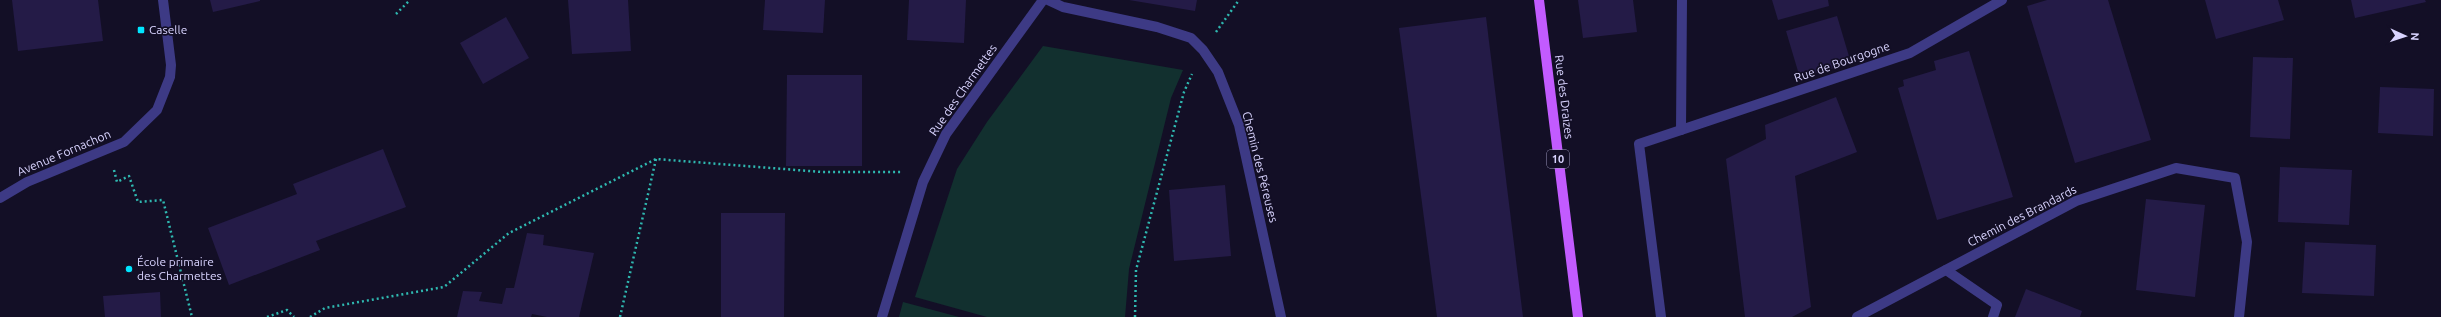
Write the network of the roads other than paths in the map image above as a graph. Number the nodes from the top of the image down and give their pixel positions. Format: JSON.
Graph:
{"nodes":[{"id":1,"x":163,"y":0,"type":"edge"},
{"id":2,"x":1043,"y":0,"type":"edge"},
{"id":3,"x":1048,"y":0,"type":"edge"},
{"id":4,"x":1538,"y":0,"type":"edge"},
{"id":5,"x":1682,"y":0,"type":"edge"},
{"id":6,"x":2002,"y":0,"type":"edge"},
{"id":7,"x":1681,"y":130,"type":"junction"},
{"id":8,"x":0,"y":198,"type":"edge"},
{"id":9,"x":1946,"y":270,"type":"junction"},
{"id":10,"x":882,"y":317,"type":"edge"},
{"id":11,"x":1281,"y":317,"type":"edge"},
{"id":12,"x":1578,"y":317,"type":"edge"},
{"id":13,"x":1661,"y":317,"type":"edge"},
{"id":14,"x":1858,"y":317,"type":"edge"},
{"id":15,"x":1993,"y":317,"type":"edge"},
{"id":16,"x":2239,"y":317,"type":"edge"}],
"edges":[{"from":1,"to":8,"type":"street","name":"Avenue Fornachon"},
{"from":2,"to":10,"type":"street","name":"Rue des Charmettes"},
{"from":3,"to":11,"type":"street","name":"Chemin des Péreuses"},
{"from":4,"to":12,"type":"main road","name":"Rue des Draizes","number":"10"},
{"from":5,"to":7,"type":"street"},
{"from":6,"to":7,"type":"street","name":"Rue de Bourgogne"},
{"from":7,"to":13,"type":"street","name":"Rue de Bourgogne"},
{"from":9,"to":14,"type":"street","name":"Chemin des Brandards"},
{"from":9,"to":15,"type":"street"},
{"from":9,"to":16,"type":"street","name":"Chemin des Brandards"}]}
